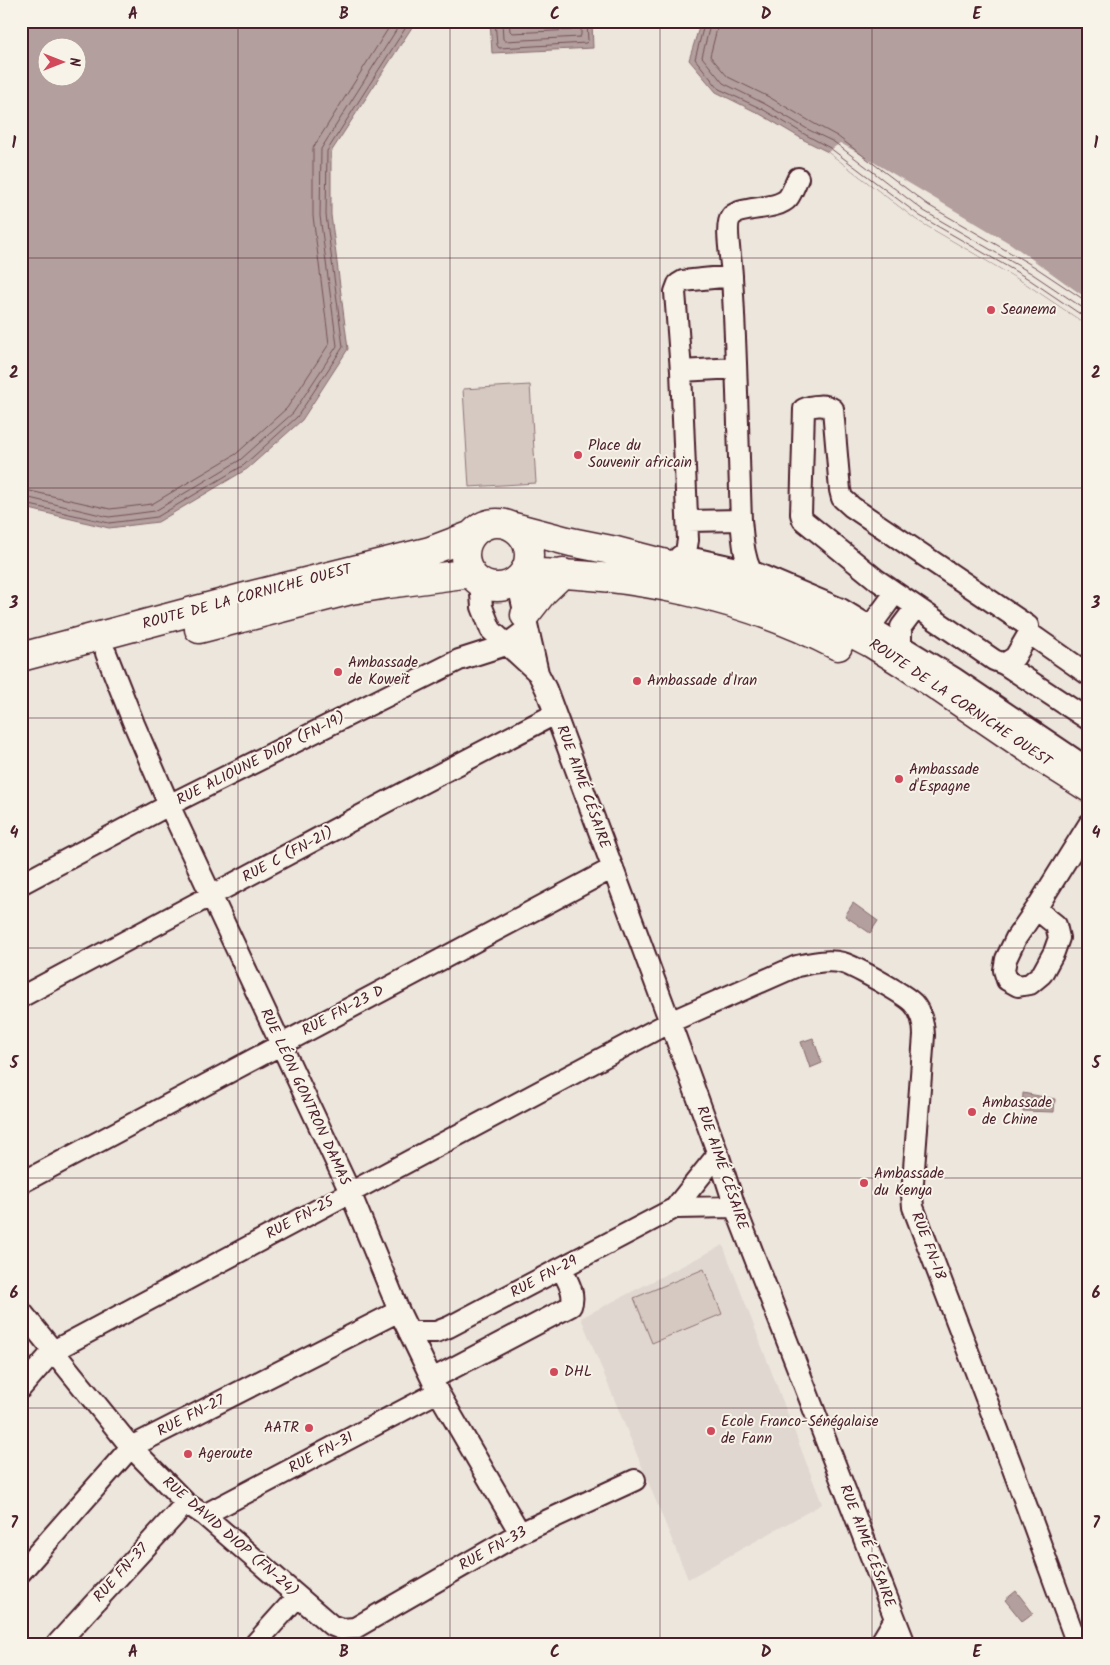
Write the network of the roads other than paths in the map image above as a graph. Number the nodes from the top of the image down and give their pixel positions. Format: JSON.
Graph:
{"nodes":[{"id":1,"x":798,"y":178,"type":"dead end"},
{"id":2,"x":732,"y":276,"type":"junction"},
{"id":3,"x":736,"y":368,"type":"junction"},
{"id":4,"x":681,"y":371,"type":"junction"},
{"id":5,"x":741,"y":520,"type":"junction"},
{"id":6,"x":688,"y":521,"type":"junction"},
{"id":7,"x":514,"y":528,"type":"junction"},
{"id":8,"x":472,"y":535,"type":"junction"},
{"id":9,"x":668,"y":559,"type":"junction"},
{"id":10,"x":751,"y":571,"type":"junction"},
{"id":11,"x":563,"y":573,"type":"junction"},
{"id":12,"x":475,"y":577,"type":"junction"},
{"id":13,"x":520,"y":577,"type":"junction"},
{"id":14,"x":895,"y":593,"type":"junction"},
{"id":15,"x":916,"y":607,"type":"junction"},
{"id":16,"x":526,"y":622,"type":"junction"},
{"id":17,"x":870,"y":627,"type":"junction"},
{"id":18,"x":1030,"y":633,"type":"junction"},
{"id":19,"x":506,"y":645,"type":"junction"},
{"id":20,"x":901,"y":645,"type":"junction"},
{"id":21,"x":106,"y":652,"type":"junction"},
{"id":22,"x":21,"y":657,"type":"edge"},
{"id":23,"x":1004,"y":664,"type":"junction"},
{"id":24,"x":1089,"y":675,"type":"edge"},
{"id":25,"x":21,"y":676,"type":"edge"},
{"id":26,"x":542,"y":681,"type":"junction"},
{"id":27,"x":555,"y":714,"type":"junction"},
{"id":28,"x":1089,"y":720,"type":"edge"},
{"id":29,"x":1089,"y":769,"type":"edge"},
{"id":30,"x":1089,"y":788,"type":"edge"},
{"id":31,"x":169,"y":805,"type":"junction"},
{"id":32,"x":1089,"y":807,"type":"edge"},
{"id":33,"x":1089,"y":824,"type":"edge"},
{"id":34,"x":612,"y":868,"type":"junction"},
{"id":35,"x":21,"y":884,"type":"edge"},
{"id":36,"x":211,"y":896,"type":"junction"},
{"id":37,"x":1036,"y":909,"type":"dead end"},
{"id":38,"x":21,"y":997,"type":"edge"},
{"id":39,"x":670,"y":1022,"type":"junction"},
{"id":40,"x":281,"y":1044,"type":"junction"},
{"id":41,"x":718,"y":1154,"type":"junction"},
{"id":42,"x":21,"y":1183,"type":"edge"},
{"id":43,"x":350,"y":1192,"type":"junction"},
{"id":44,"x":675,"y":1208,"type":"junction"},
{"id":45,"x":735,"y":1208,"type":"junction"},
{"id":46,"x":561,"y":1268,"type":"junction"},
{"id":47,"x":21,"y":1311,"type":"edge"},
{"id":48,"x":399,"y":1311,"type":"junction"},
{"id":49,"x":409,"y":1332,"type":"junction"},
{"id":50,"x":53,"y":1351,"type":"junction"},
{"id":51,"x":435,"y":1386,"type":"junction"},
{"id":52,"x":21,"y":1388,"type":"edge"},
{"id":53,"x":130,"y":1447,"type":"junction"},
{"id":54,"x":635,"y":1480,"type":"dead end"},
{"id":55,"x":186,"y":1502,"type":"junction"},
{"id":56,"x":204,"y":1515,"type":"junction"},
{"id":57,"x":520,"y":1533,"type":"junction"},
{"id":58,"x":21,"y":1572,"type":"edge"},
{"id":59,"x":297,"y":1597,"type":"junction"},
{"id":60,"x":896,"y":1619,"type":"junction"},
{"id":61,"x":355,"y":1628,"type":"joint"},
{"id":62,"x":57,"y":1644,"type":"edge"},
{"id":63,"x":255,"y":1644,"type":"edge"},
{"id":64,"x":880,"y":1644,"type":"edge"},
{"id":65,"x":905,"y":1644,"type":"edge"},
{"id":66,"x":1076,"y":1644,"type":"edge"}],
"edges":[{"from":1,"to":2,"type":"street"},
{"from":2,"to":3,"type":"street"},
{"from":2,"to":4,"type":"street"},
{"from":3,"to":4,"type":"street"},
{"from":3,"to":5,"type":"street"},
{"from":4,"to":6,"type":"street"},
{"from":5,"to":6,"type":"street"},
{"from":5,"to":10,"type":"street"},
{"from":6,"to":9,"type":"street"},
{"from":7,"to":8,"type":"highway"},
{"from":7,"to":9,"type":"highway","name":"ROUTE DE LA CORNICHE OUEST"},
{"from":7,"to":13,"type":"highway"},
{"from":8,"to":12,"type":"highway"},
{"from":8,"to":22,"type":"highway","name":"ROUTE DE LA CORNICHE OUEST"},
{"from":9,"to":10,"type":"street"},
{"from":9,"to":30,"type":"highway","name":"ROUTE DE LA CORNICHE OUEST"},
{"from":10,"to":17,"type":"street"},
{"from":11,"to":13,"type":"highway","name":"ROUTE DE LA CORNICHE OUEST"},
{"from":11,"to":16,"type":"highway"},
{"from":11,"to":32,"type":"highway","name":"ROUTE DE LA CORNICHE OUEST"},
{"from":12,"to":13,"type":"highway"},
{"from":12,"to":19,"type":"street"},
{"from":12,"to":21,"type":"highway","name":"ROUTE DE LA CORNICHE OUEST"},
{"from":13,"to":16,"type":"street","name":"RUE AIMÉ CÉSAIRE"},
{"from":14,"to":15,"type":"street"},
{"from":14,"to":17,"type":"street"},
{"from":14,"to":18,"type":"street"},
{"from":15,"to":20,"type":"street"},
{"from":15,"to":23,"type":"street"},
{"from":16,"to":19,"type":"street"},
{"from":16,"to":26,"type":"street","name":"RUE AIMÉ CÉSAIRE"},
{"from":17,"to":20,"type":"street"},
{"from":18,"to":23,"type":"street"},
{"from":18,"to":24,"type":"street"},
{"from":19,"to":26,"type":"street"},
{"from":19,"to":31,"type":"street","name":"RUE ALIOUNE DIOP (FN-19)"},
{"from":20,"to":29,"type":"street"},
{"from":21,"to":25,"type":"highway","name":"ROUTE DE LA CORNICHE OUEST"},
{"from":21,"to":31,"type":"street","name":"RUE LÉON GONTRON DAMAS"},
{"from":23,"to":28,"type":"street"},
{"from":26,"to":27,"type":"street","name":"RUE AIMÉ CÉSAIRE"},
{"from":27,"to":34,"type":"street","name":"RUE AIMÉ CÉSAIRE"},
{"from":27,"to":36,"type":"street","name":"RUE C (FN-21)"},
{"from":31,"to":35,"type":"street","name":"RUE ALIOUNE DIOP (FN-19)"},
{"from":31,"to":36,"type":"street","name":"RUE LÉON GONTRON DAMAS"},
{"from":33,"to":37,"type":"street"},
{"from":34,"to":39,"type":"street","name":"RUE AIMÉ CÉSAIRE"},
{"from":34,"to":40,"type":"street","name":"RUE FN-23 D"},
{"from":36,"to":38,"type":"street","name":"RUE C (FN-21)"},
{"from":36,"to":40,"type":"street","name":"RUE LÉON GONTRON DAMAS"},
{"from":39,"to":41,"type":"street","name":"RUE AIMÉ CÉSAIRE"},
{"from":39,"to":43,"type":"street","name":"RUE FN-25"},
{"from":39,"to":66,"type":"street","name":"RUE FN-18"},
{"from":40,"to":42,"type":"street","name":"RUE FN-23 D"},
{"from":40,"to":43,"type":"street","name":"RUE LÉON GONTRON DAMAS"},
{"from":41,"to":44,"type":"street"},
{"from":41,"to":45,"type":"street","name":"RUE AIMÉ CÉSAIRE"},
{"from":43,"to":48,"type":"street","name":"RUE LÉON GONTRON DAMAS"},
{"from":43,"to":50,"type":"street","name":"RUE FN-25"},
{"from":44,"to":45,"type":"street"},
{"from":44,"to":46,"type":"street","name":"RUE FN-29"},
{"from":45,"to":60,"type":"street","name":"RUE AIMÉ CÉSAIRE"},
{"from":46,"to":49,"type":"street","name":"RUE FN-29"},
{"from":46,"to":51,"type":"street","name":"RUE FN-31"},
{"from":47,"to":50,"type":"street","name":"RUE DAVID DIOP (FN-24)"},
{"from":48,"to":49,"type":"street","name":"RUE LÉON GONTRON DAMAS"},
{"from":48,"to":53,"type":"street","name":"RUE FN-27"},
{"from":49,"to":51,"type":"street","name":"RUE LÉON GONTRON DAMAS"},
{"from":50,"to":52,"type":"street","name":"RUE FN-25"},
{"from":50,"to":53,"type":"street","name":"RUE DAVID DIOP (FN-24)"},
{"from":51,"to":56,"type":"street","name":"RUE FN-31"},
{"from":51,"to":57,"type":"street","name":"RUE LÉON GONTRON DAMAS"},
{"from":53,"to":55,"type":"street","name":"RUE DAVID DIOP (FN-24)"},
{"from":53,"to":58,"type":"street","name":"RUE FN-27"},
{"from":54,"to":57,"type":"street","name":"RUE FN-33"},
{"from":55,"to":56,"type":"street","name":"RUE DAVID DIOP (FN-24)"},
{"from":55,"to":62,"type":"street","name":"RUE FN-37"},
{"from":56,"to":59,"type":"street","name":"RUE DAVID DIOP (FN-24)"},
{"from":57,"to":61,"type":"street","name":"RUE FN-33"},
{"from":59,"to":61,"type":"street","name":"RUE DAVID DIOP (FN-24)"},
{"from":59,"to":63,"type":"street"},
{"from":60,"to":64,"type":"street"},
{"from":60,"to":65,"type":"street","name":"RUE AIMÉ CÉSAIRE"}]}
